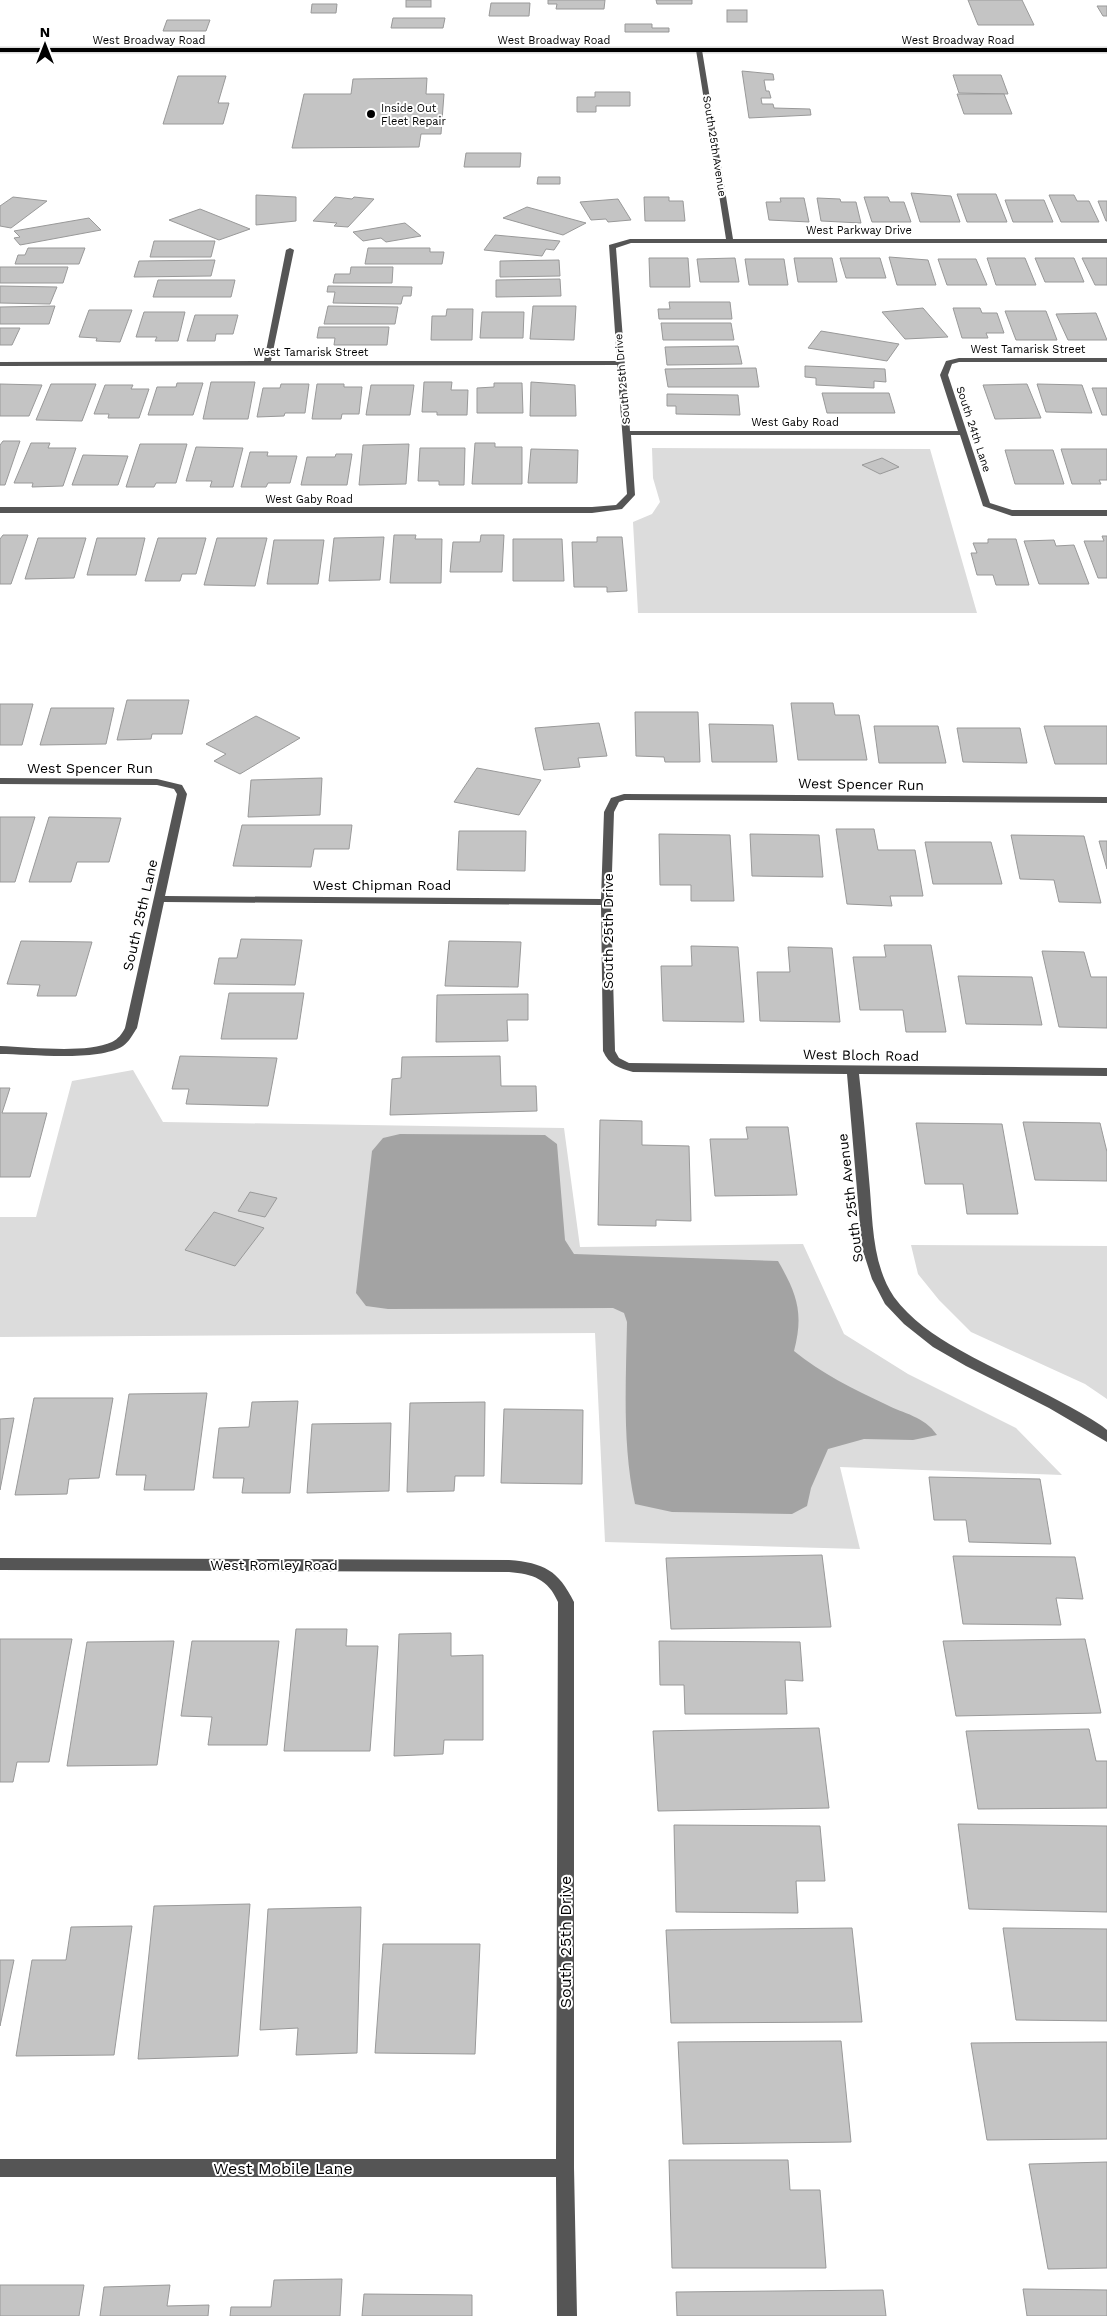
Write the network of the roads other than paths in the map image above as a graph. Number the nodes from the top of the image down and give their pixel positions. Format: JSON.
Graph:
{"nodes":[{"id":1,"x":0,"y":50,"type":"edge"},
{"id":2,"x":700,"y":50,"type":"junction"},
{"id":3,"x":1107,"y":50,"type":"edge"},
{"id":4,"x":730,"y":241,"type":"junction"},
{"id":5,"x":1107,"y":241,"type":"edge"},
{"id":6,"x":612,"y":246,"type":"joint"},
{"id":7,"x":290,"y":250,"type":"dead end"},
{"id":8,"x":1107,"y":360,"type":"edge"},
{"id":9,"x":949,"y":363,"type":"joint"},
{"id":10,"x":0,"y":364,"type":"edge"},
{"id":11,"x":267,"y":364,"type":"junction"},
{"id":12,"x":621,"y":364,"type":"junction"},
{"id":13,"x":964,"y":433,"type":"junction"},
{"id":14,"x":627,"y":434,"type":"junction"},
{"id":15,"x":619,"y":507,"type":"joint"},
{"id":16,"x":0,"y":510,"type":"edge"},
{"id":17,"x":1107,"y":513,"type":"edge"},
{"id":18,"x":0,"y":781,"type":"edge"},
{"id":19,"x":178,"y":787,"type":"joint"},
{"id":20,"x":616,"y":800,"type":"joint"},
{"id":21,"x":1107,"y":800,"type":"edge"},
{"id":22,"x":159,"y":899,"type":"junction"},
{"id":23,"x":606,"y":902,"type":"junction"},
{"id":24,"x":0,"y":1050,"type":"edge"},
{"id":25,"x":615,"y":1062,"type":"joint"},
{"id":26,"x":853,"y":1070,"type":"junction"},
{"id":27,"x":1107,"y":1072,"type":"edge"},
{"id":28,"x":1107,"y":1437,"type":"edge"},
{"id":29,"x":0,"y":1564,"type":"edge"},
{"id":30,"x":548,"y":1574,"type":"joint"},
{"id":31,"x":0,"y":2168,"type":"edge"},
{"id":32,"x":565,"y":2168,"type":"junction"},
{"id":33,"x":567,"y":2316,"type":"edge"}],
"edges":[{"from":1,"to":2,"type":"main road","name":"West Broadway Road"},
{"from":2,"to":3,"type":"main road","name":"West Broadway Road"},
{"from":2,"to":4,"type":"street","name":"South 25th Avenue"},
{"from":4,"to":5,"type":"street","name":"West Parkway Drive"},
{"from":4,"to":6,"type":"street","name":"West Parkway Drive"},
{"from":6,"to":12,"type":"street","name":"South 25th Drive"},
{"from":7,"to":11,"type":"street"},
{"from":8,"to":9,"type":"street","name":"West Tamarisk Street"},
{"from":9,"to":13,"type":"street","name":"South 24th Lane"},
{"from":10,"to":11,"type":"street","name":"West Tamarisk Street"},
{"from":11,"to":12,"type":"street","name":"West Tamarisk Street"},
{"from":12,"to":14,"type":"street","name":"South 25th Drive"},
{"from":13,"to":14,"type":"street","name":"West Gaby Road"},
{"from":13,"to":17,"type":"street","name":"South 24th Lane"},
{"from":14,"to":15,"type":"street","name":"South 25th Drive"},
{"from":15,"to":16,"type":"street","name":"West Gaby Road"},
{"from":18,"to":19,"type":"street","name":"West Spencer Run"},
{"from":19,"to":22,"type":"street","name":"South 25th Lane"},
{"from":20,"to":21,"type":"street","name":"West Spencer Run"},
{"from":20,"to":23,"type":"street","name":"South 25th Drive"},
{"from":22,"to":23,"type":"street","name":"West Chipman Road"},
{"from":22,"to":24,"type":"street","name":"South 25th Lane"},
{"from":23,"to":25,"type":"street","name":"South 25th Drive"},
{"from":25,"to":26,"type":"street","name":"West Bloch Road"},
{"from":26,"to":27,"type":"street","name":"West Bloch Road"},
{"from":26,"to":28,"type":"street","name":"South 25th Avenue"},
{"from":29,"to":30,"type":"street","name":"West Romley Road"},
{"from":30,"to":32,"type":"street","name":"South 25th Drive"},
{"from":31,"to":32,"type":"street","name":"West Mobile Lane"},
{"from":32,"to":33,"type":"street","name":"South 25th Drive"}]}
